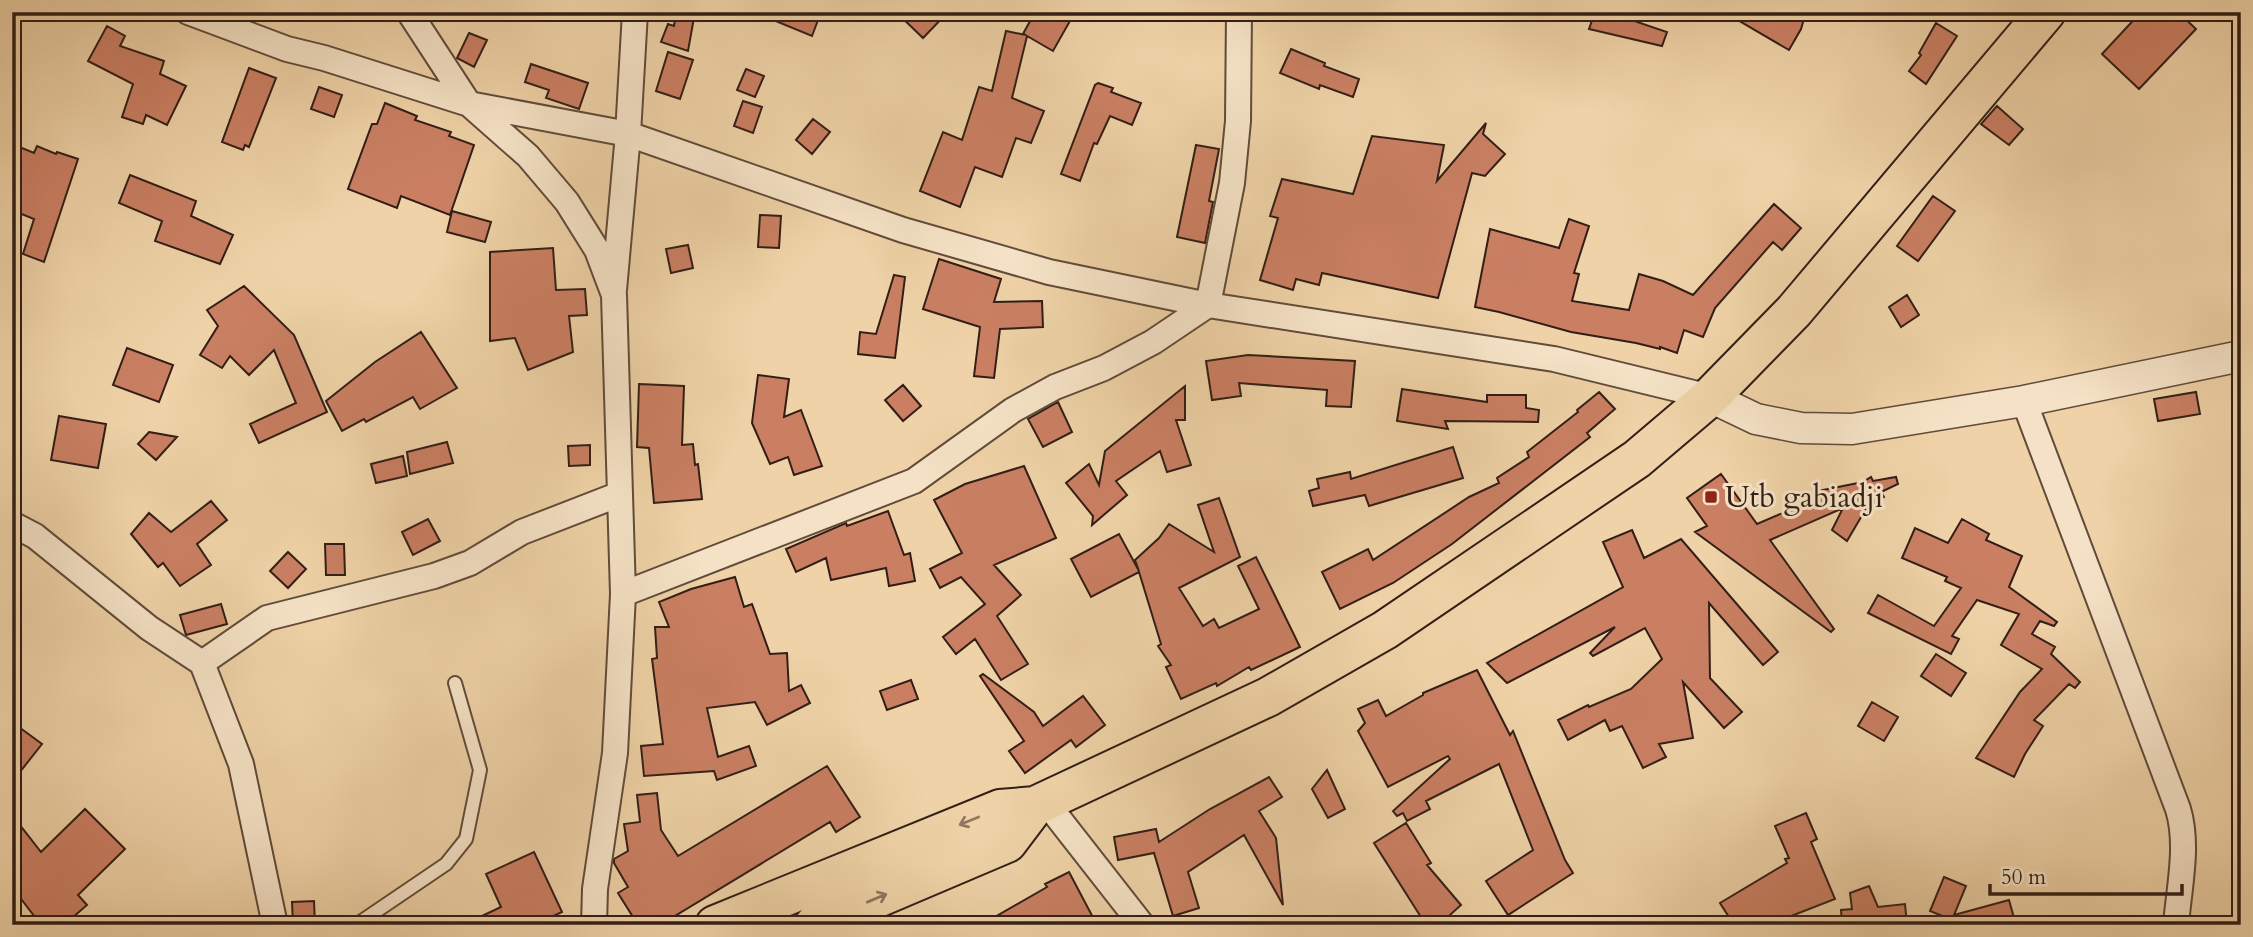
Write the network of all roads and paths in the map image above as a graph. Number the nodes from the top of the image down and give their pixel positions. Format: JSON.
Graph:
{"nodes":[{"id":1,"x":188,"y":12,"type":"edge"},
{"id":2,"x":409,"y":12,"type":"edge"},
{"id":3,"x":635,"y":12,"type":"edge"},
{"id":4,"x":1240,"y":12,"type":"edge"},
{"id":5,"x":2046,"y":12,"type":"edge"},
{"id":6,"x":470,"y":104,"type":"junction"},
{"id":7,"x":628,"y":134,"type":"junction"},
{"id":8,"x":614,"y":295,"type":"junction"},
{"id":9,"x":1208,"y":305,"type":"junction"},
{"id":10,"x":2241,"y":356,"type":"edge"},
{"id":11,"x":1710,"y":397,"type":"junction"},
{"id":12,"x":2024,"y":401,"type":"junction"},
{"id":13,"x":620,"y":494,"type":"junction"},
{"id":14,"x":12,"y":524,"type":"edge"},
{"id":15,"x":623,"y":594,"type":"junction"},
{"id":16,"x":202,"y":663,"type":"junction"},
{"id":17,"x":456,"y":683,"type":"dead end"},
{"id":18,"x":1040,"y":803,"type":"junction"},
{"id":19,"x":275,"y":925,"type":"edge"},
{"id":20,"x":356,"y":925,"type":"edge"},
{"id":21,"x":594,"y":925,"type":"edge"},
{"id":22,"x":715,"y":925,"type":"edge"},
{"id":23,"x":814,"y":925,"type":"edge"},
{"id":24,"x":1142,"y":925,"type":"edge"},
{"id":25,"x":2176,"y":925,"type":"edge"}],
"edges":[{"from":1,"to":6,"type":"street"},
{"from":2,"to":6,"type":"street"},
{"from":3,"to":7,"type":"street"},
{"from":4,"to":9,"type":"street"},
{"from":5,"to":11,"type":"main road"},
{"from":6,"to":7,"type":"street"},
{"from":6,"to":8,"type":"street"},
{"from":7,"to":8,"type":"street"},
{"from":7,"to":9,"type":"street"},
{"from":8,"to":13,"type":"street"},
{"from":9,"to":11,"type":"street"},
{"from":9,"to":15,"type":"street"},
{"from":10,"to":12,"type":"street"},
{"from":11,"to":12,"type":"street"},
{"from":11,"to":18,"type":"main road"},
{"from":12,"to":25,"type":"street"},
{"from":13,"to":15,"type":"street"},
{"from":13,"to":16,"type":"street"},
{"from":14,"to":16,"type":"street"},
{"from":15,"to":21,"type":"street"},
{"from":16,"to":19,"type":"street"},
{"from":17,"to":20,"type":"lane"},
{"from":18,"to":22,"type":"main road","one_way":true},
{"from":23,"to":18,"type":"main road","one_way":true},
{"from":18,"to":24,"type":"street"}]}
